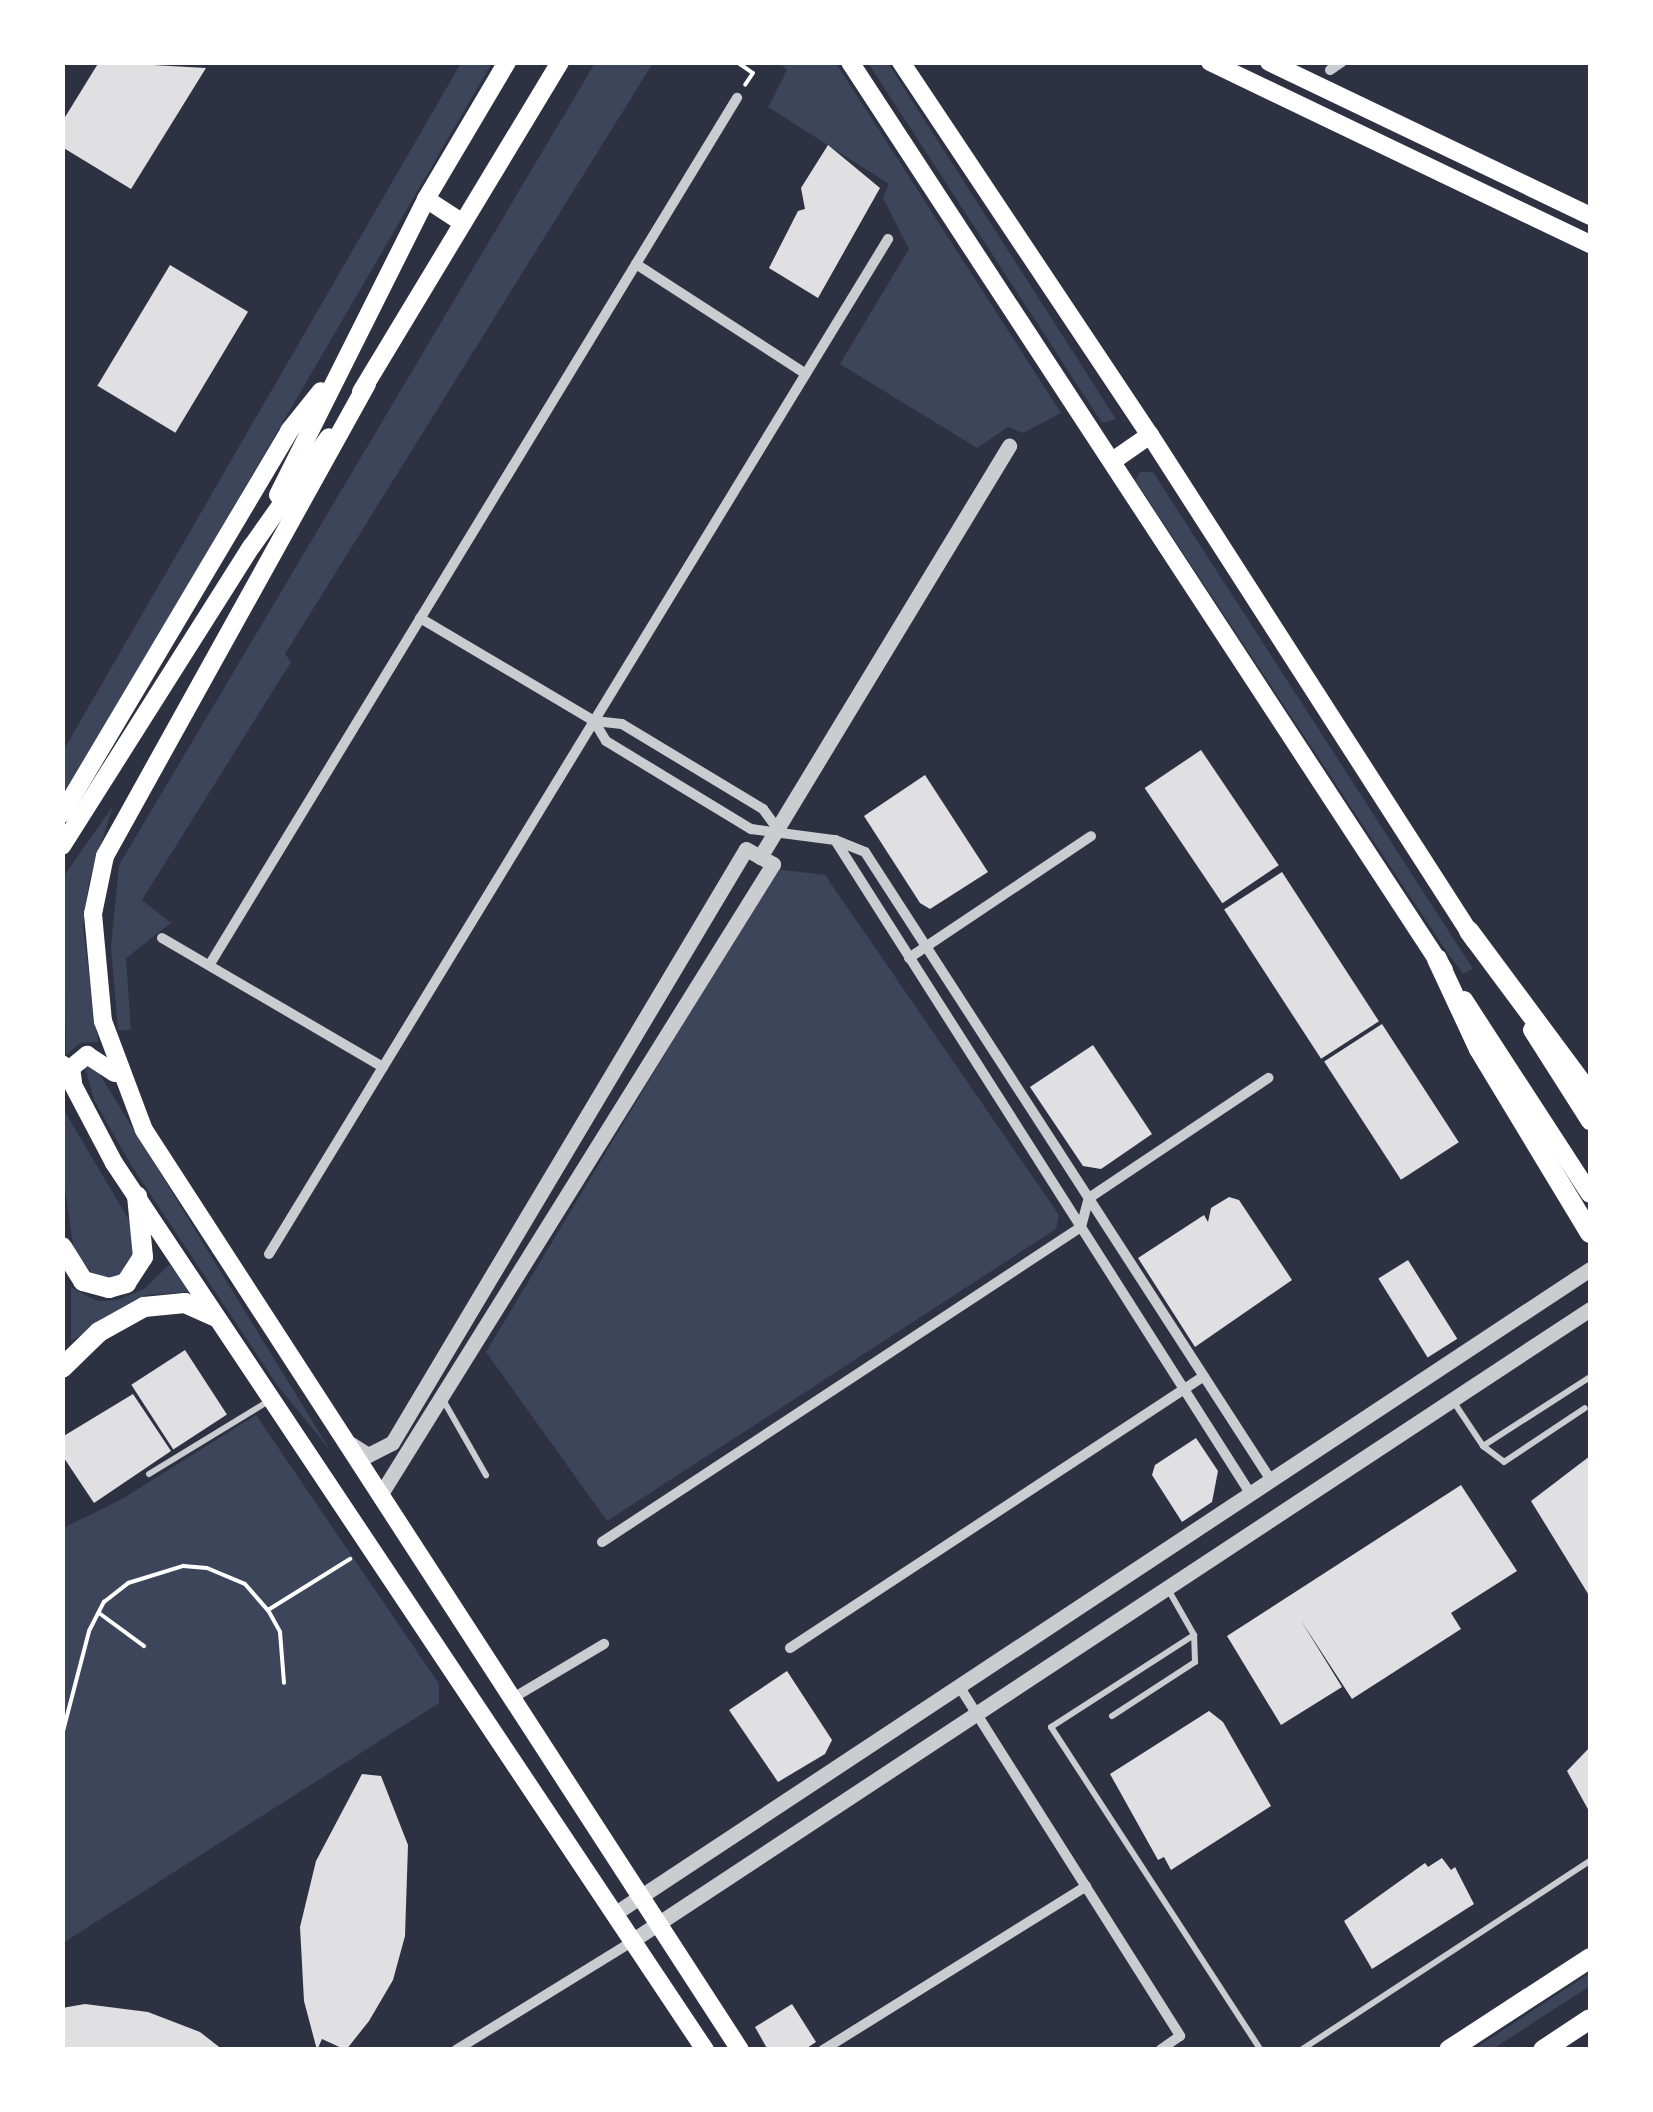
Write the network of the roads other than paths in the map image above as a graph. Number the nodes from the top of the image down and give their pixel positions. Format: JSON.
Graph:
{"nodes":[{"id":1,"x":507,"y":62,"type":"edge"},
{"id":2,"x":560,"y":62,"type":"edge"},
{"id":3,"x":850,"y":62,"type":"edge"},
{"id":4,"x":1210,"y":62,"type":"edge"},
{"id":5,"x":1268,"y":62,"type":"edge"},
{"id":6,"x":904,"y":66,"type":"edge"},
{"id":7,"x":1329,"y":69,"type":"edge"},
{"id":8,"x":737,"y":98,"type":"road end"},
{"id":9,"x":1312,"y":111,"type":"junction"},
{"id":10,"x":426,"y":199,"type":"junction"},
{"id":11,"x":1590,"y":216,"type":"edge"},
{"id":12,"x":463,"y":223,"type":"junction"},
{"id":13,"x":888,"y":239,"type":"dead end"},
{"id":14,"x":1590,"y":244,"type":"edge"},
{"id":15,"x":636,"y":264,"type":"junction"},
{"id":16,"x":346,"y":359,"type":"junction"},
{"id":17,"x":806,"y":374,"type":"junction"},
{"id":18,"x":367,"y":384,"type":"junction"},
{"id":19,"x":1150,"y":434,"type":"junction"},
{"id":20,"x":1010,"y":446,"type":"dead end"},
{"id":21,"x":1114,"y":460,"type":"junction"},
{"id":22,"x":252,"y":546,"type":"junction"},
{"id":23,"x":420,"y":618,"type":"junction"},
{"id":24,"x":594,"y":721,"type":"junction"},
{"id":25,"x":67,"y":814,"type":"edge"},
{"id":26,"x":778,"y":831,"type":"junction"},
{"id":27,"x":1091,"y":836,"type":"dead end"},
{"id":28,"x":835,"y":840,"type":"junction"},
{"id":29,"x":62,"y":846,"type":"edge"},
{"id":30,"x":760,"y":857,"type":"junction"},
{"id":31,"x":1468,"y":931,"type":"junction"},
{"id":32,"x":162,"y":938,"type":"dead end"},
{"id":33,"x":926,"y":948,"type":"junction"},
{"id":34,"x":909,"y":958,"type":"junction"},
{"id":35,"x":1437,"y":959,"type":"junction"},
{"id":36,"x":210,"y":964,"type":"junction"},
{"id":37,"x":62,"y":1064,"type":"edge"},
{"id":38,"x":383,"y":1067,"type":"junction"},
{"id":39,"x":118,"y":1076,"type":"junction"},
{"id":40,"x":1268,"y":1078,"type":"dead end"},
{"id":41,"x":74,"y":1092,"type":"junction"},
{"id":42,"x":1590,"y":1094,"type":"edge"},
{"id":43,"x":1590,"y":1121,"type":"edge"},
{"id":44,"x":1590,"y":1194,"type":"edge"},
{"id":45,"x":137,"y":1196,"type":"junction"},
{"id":46,"x":1089,"y":1198,"type":"junction"},
{"id":47,"x":1081,"y":1227,"type":"junction"},
{"id":48,"x":1590,"y":1233,"type":"edge"},
{"id":49,"x":62,"y":1247,"type":"edge"},
{"id":50,"x":270,"y":1254,"type":"dead end"},
{"id":51,"x":1590,"y":1269,"type":"edge"},
{"id":52,"x":1590,"y":1309,"type":"edge"},
{"id":53,"x":214,"y":1316,"type":"junction"},
{"id":54,"x":1474,"y":1345,"type":"junction"},
{"id":55,"x":62,"y":1368,"type":"edge"},
{"id":56,"x":1493,"y":1374,"type":"junction"},
{"id":57,"x":1204,"y":1376,"type":"junction"},
{"id":58,"x":1590,"y":1377,"type":"edge"},
{"id":59,"x":1183,"y":1390,"type":"junction"},
{"id":60,"x":442,"y":1397,"type":"junction"},
{"id":61,"x":271,"y":1399,"type":"junction"},
{"id":62,"x":1453,"y":1400,"type":"junction"},
{"id":63,"x":1584,"y":1408,"type":"dead end"},
{"id":64,"x":344,"y":1436,"type":"junction"},
{"id":65,"x":1483,"y":1446,"type":"junction"},
{"id":66,"x":149,"y":1474,"type":"dead end"},
{"id":67,"x":486,"y":1475,"type":"dead end"},
{"id":68,"x":1271,"y":1480,"type":"junction"},
{"id":69,"x":382,"y":1492,"type":"junction"},
{"id":70,"x":1250,"y":1494,"type":"junction"},
{"id":71,"x":1290,"y":1509,"type":"junction"},
{"id":72,"x":1269,"y":1523,"type":"junction"},
{"id":73,"x":602,"y":1542,"type":"dead end"},
{"id":74,"x":1168,"y":1590,"type":"junction"},
{"id":75,"x":1194,"y":1635,"type":"junction"},
{"id":76,"x":604,"y":1644,"type":"dead end"},
{"id":77,"x":790,"y":1648,"type":"dead end"},
{"id":78,"x":959,"y":1686,"type":"junction"},
{"id":79,"x":513,"y":1698,"type":"junction"},
{"id":80,"x":979,"y":1716,"type":"junction"},
{"id":81,"x":1112,"y":1716,"type":"dead end"},
{"id":82,"x":1590,"y":1861,"type":"edge"},
{"id":83,"x":1086,"y":1886,"type":"junction"},
{"id":84,"x":641,"y":1896,"type":"junction"},
{"id":85,"x":614,"y":1914,"type":"junction"},
{"id":86,"x":659,"y":1923,"type":"junction"},
{"id":87,"x":634,"y":1940,"type":"junction"},
{"id":88,"x":1590,"y":1958,"type":"edge"},
{"id":89,"x":1590,"y":2019,"type":"edge"},
{"id":90,"x":1451,"y":2048,"type":"edge"},
{"id":91,"x":456,"y":2050,"type":"edge"},
{"id":92,"x":705,"y":2050,"type":"edge"},
{"id":93,"x":740,"y":2050,"type":"edge"},
{"id":94,"x":823,"y":2050,"type":"edge"},
{"id":95,"x":1160,"y":2050,"type":"edge"},
{"id":96,"x":1261,"y":2050,"type":"edge"},
{"id":97,"x":1301,"y":2050,"type":"edge"},
{"id":98,"x":1543,"y":2050,"type":"edge"}],
"edges":[{"from":1,"to":10,"type":"main road"},
{"from":2,"to":12,"type":"main road"},
{"from":3,"to":21,"type":"main road"},
{"from":4,"to":9,"type":"main road"},
{"from":5,"to":7,"type":"main road"},
{"from":6,"to":19,"type":"main road"},
{"from":7,"to":9,"type":"main road"},
{"from":7,"to":11,"type":"main road"},
{"from":8,"to":15,"type":"street"},
{"from":9,"to":14,"type":"main road"},
{"from":10,"to":12,"type":"main road"},
{"from":10,"to":16,"type":"main road"},
{"from":12,"to":18,"type":"main road"},
{"from":13,"to":17,"type":"street"},
{"from":15,"to":17,"type":"street"},
{"from":15,"to":23,"type":"street"},
{"from":16,"to":22,"type":"main road"},
{"from":16,"to":25,"type":"main road"},
{"from":17,"to":24,"type":"street"},
{"from":18,"to":22,"type":"main road"},
{"from":18,"to":39,"type":"main road"},
{"from":19,"to":21,"type":"main road"},
{"from":19,"to":31,"type":"main road"},
{"from":20,"to":26,"type":"street"},
{"from":21,"to":35,"type":"main road"},
{"from":22,"to":25,"type":"main road"},
{"from":23,"to":24,"type":"street"},
{"from":23,"to":36,"type":"street"},
{"from":24,"to":26,"type":"street"},
{"from":24,"to":26,"type":"street"},
{"from":24,"to":38,"type":"street"},
{"from":25,"to":29,"type":"main road"},
{"from":26,"to":28,"type":"street"},
{"from":26,"to":30,"type":"street"},
{"from":27,"to":33,"type":"street"},
{"from":28,"to":33,"type":"street"},
{"from":28,"to":34,"type":"street"},
{"from":30,"to":60,"type":"street"},
{"from":30,"to":64,"type":"street"},
{"from":31,"to":42,"type":"highway"},
{"from":31,"to":43,"type":"main road"},
{"from":32,"to":36,"type":"street"},
{"from":33,"to":34,"type":"street"},
{"from":33,"to":46,"type":"street"},
{"from":34,"to":47,"type":"street"},
{"from":35,"to":44,"type":"main road"},
{"from":35,"to":48,"type":"highway"},
{"from":36,"to":38,"type":"street"},
{"from":37,"to":41,"type":"main road"},
{"from":38,"to":50,"type":"street"},
{"from":39,"to":41,"type":"main road"},
{"from":39,"to":64,"type":"main road"},
{"from":40,"to":46,"type":"street"},
{"from":41,"to":45,"type":"main road"},
{"from":45,"to":49,"type":"highway"},
{"from":45,"to":53,"type":"main road"},
{"from":46,"to":47,"type":"street"},
{"from":46,"to":57,"type":"street"},
{"from":47,"to":59,"type":"street"},
{"from":47,"to":73,"type":"street"},
{"from":51,"to":54,"type":"street"},
{"from":52,"to":56,"type":"street"},
{"from":53,"to":55,"type":"highway"},
{"from":53,"to":61,"type":"main road"},
{"from":54,"to":56,"type":"street"},
{"from":54,"to":68,"type":"street"},
{"from":56,"to":62,"type":"street"},
{"from":57,"to":59,"type":"street"},
{"from":57,"to":68,"type":"street"},
{"from":58,"to":65,"type":"lane"},
{"from":59,"to":70,"type":"street"},
{"from":59,"to":77,"type":"street"},
{"from":60,"to":67,"type":"lane"},
{"from":60,"to":69,"type":"street"},
{"from":61,"to":66,"type":"lane"},
{"from":61,"to":85,"type":"main road"},
{"from":62,"to":65,"type":"lane"},
{"from":62,"to":71,"type":"street"},
{"from":63,"to":65,"type":"lane"},
{"from":64,"to":69,"type":"main road"},
{"from":68,"to":70,"type":"street"},
{"from":68,"to":71,"type":"street"},
{"from":69,"to":79,"type":"main road"},
{"from":70,"to":72,"type":"street"},
{"from":70,"to":78,"type":"street"},
{"from":71,"to":72,"type":"street"},
{"from":72,"to":74,"type":"street"},
{"from":74,"to":75,"type":"lane"},
{"from":74,"to":80,"type":"street"},
{"from":75,"to":81,"type":"lane"},
{"from":75,"to":96,"type":"lane"},
{"from":76,"to":79,"type":"street"},
{"from":78,"to":80,"type":"street"},
{"from":78,"to":84,"type":"street"},
{"from":79,"to":84,"type":"main road"},
{"from":80,"to":83,"type":"street"},
{"from":80,"to":86,"type":"street"},
{"from":82,"to":97,"type":"lane"},
{"from":83,"to":94,"type":"street"},
{"from":83,"to":95,"type":"street"},
{"from":84,"to":85,"type":"street"},
{"from":84,"to":86,"type":"main road"},
{"from":85,"to":87,"type":"main road"},
{"from":86,"to":87,"type":"street"},
{"from":86,"to":93,"type":"main road"},
{"from":87,"to":91,"type":"street"},
{"from":87,"to":92,"type":"main road"},
{"from":88,"to":90,"type":"highway"},
{"from":89,"to":98,"type":"highway"}]}
